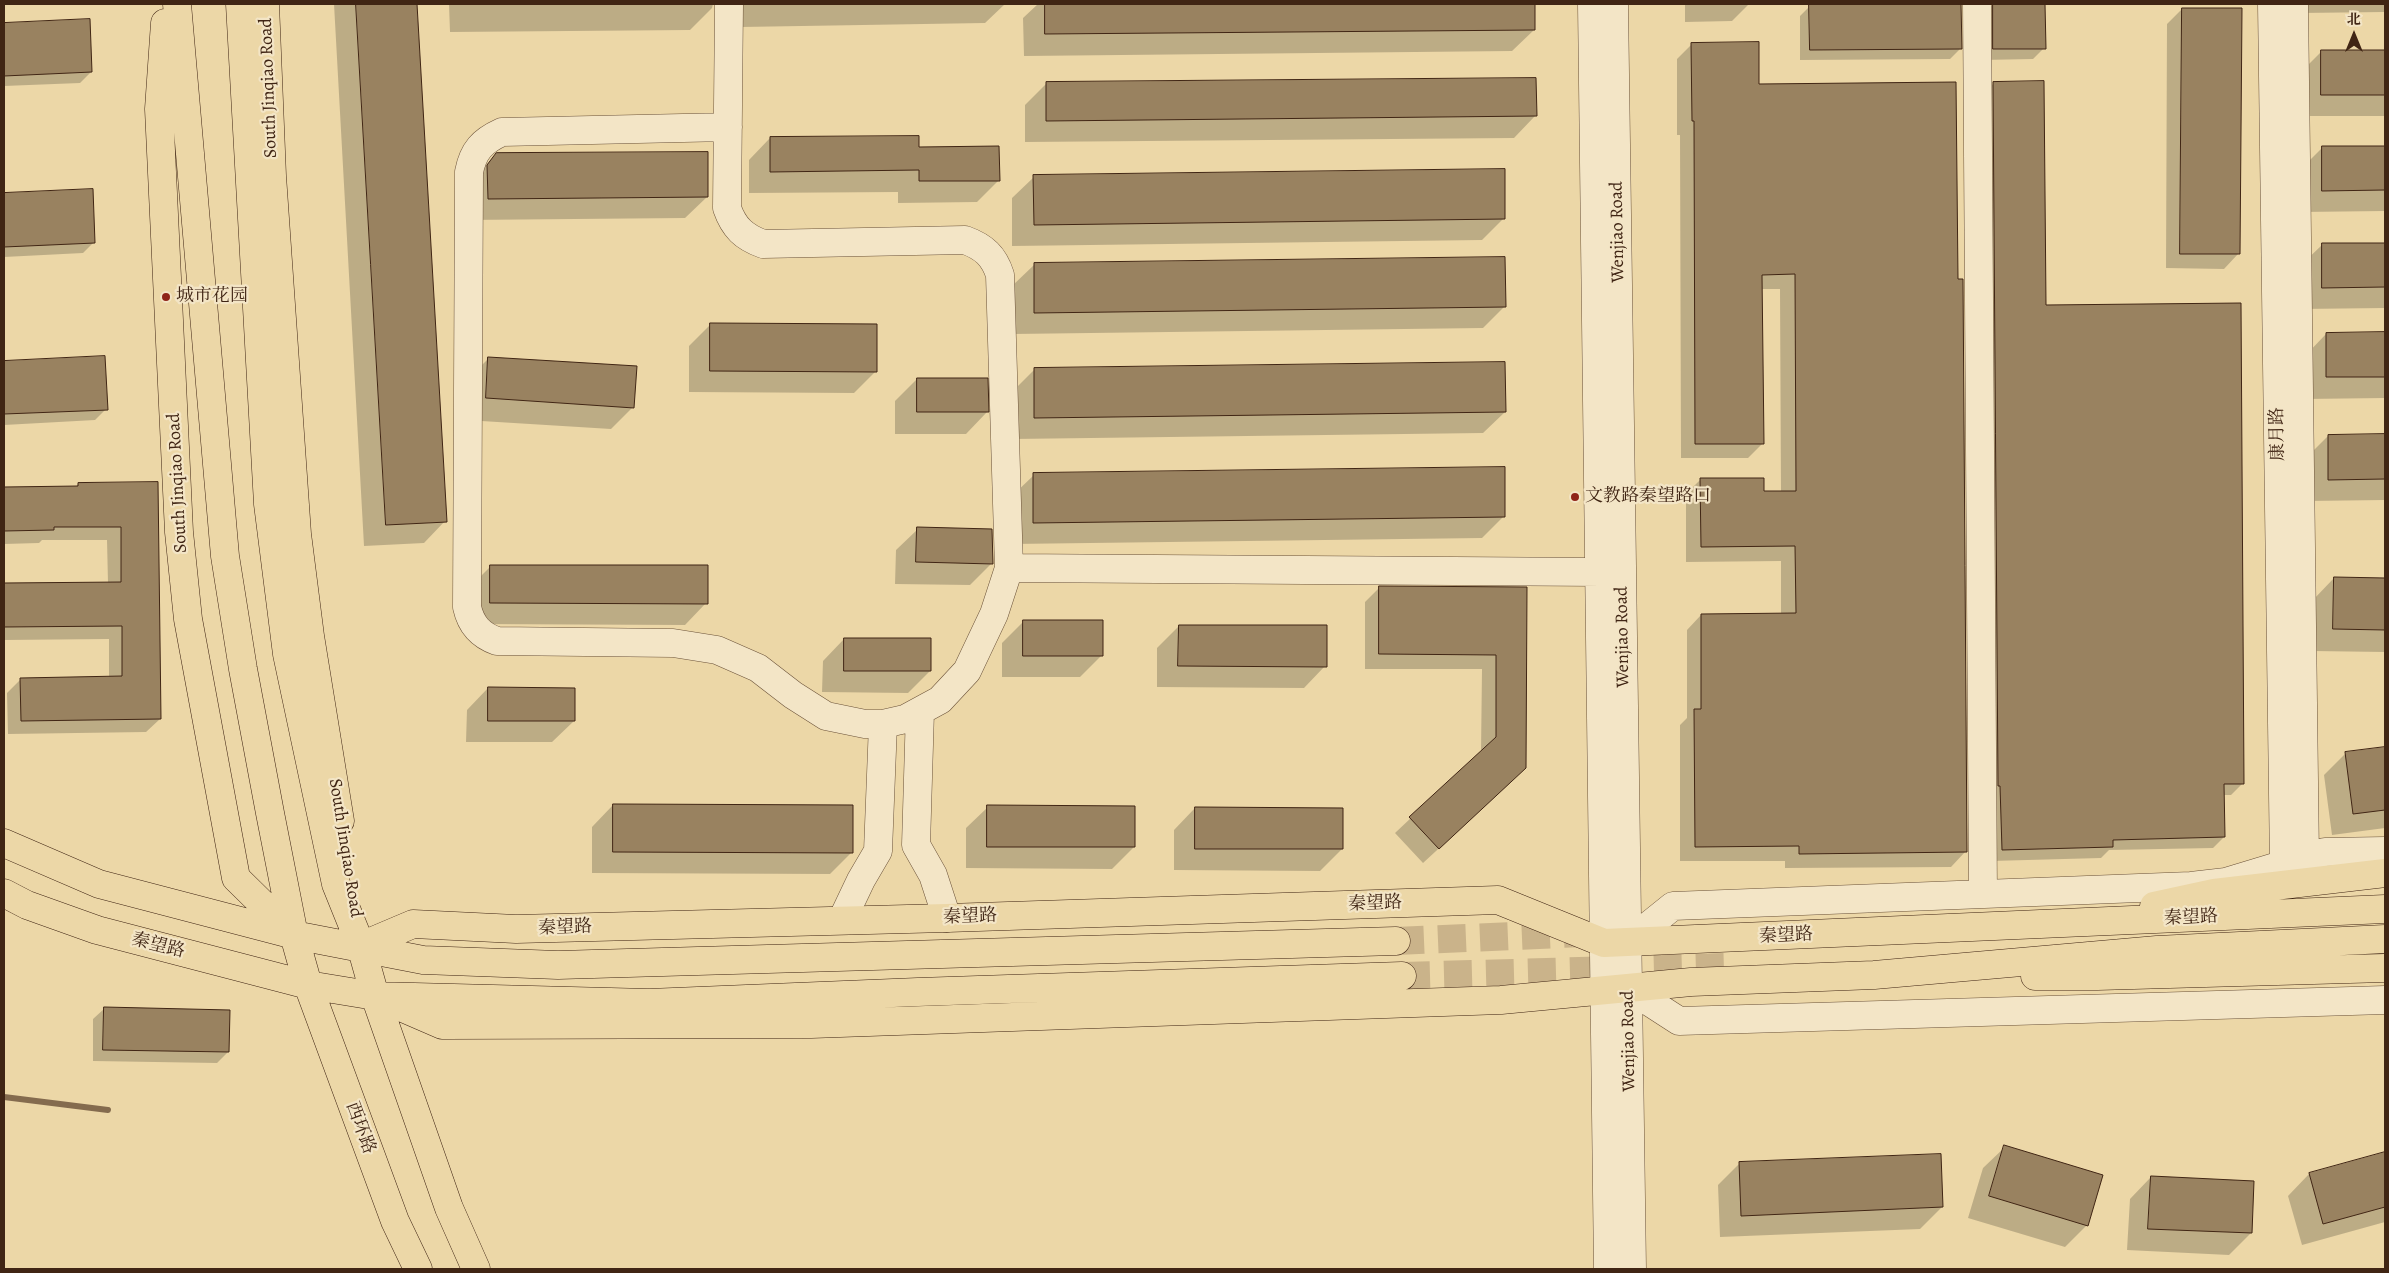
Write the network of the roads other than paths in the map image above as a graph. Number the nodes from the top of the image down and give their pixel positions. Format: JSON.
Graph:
{"nodes":[{"id":1,"x":167,"y":4,"type":"edge"},
{"id":2,"x":177,"y":4,"type":"edge"},
{"id":3,"x":240,"y":4,"type":"edge"},
{"id":4,"x":265,"y":4,"type":"edge"},
{"id":5,"x":729,"y":4,"type":"edge"},
{"id":6,"x":1592,"y":4,"type":"edge"},
{"id":7,"x":1614,"y":4,"type":"edge"},
{"id":8,"x":1976,"y":4,"type":"edge"},
{"id":9,"x":2272,"y":4,"type":"edge"},
{"id":10,"x":2294,"y":4,"type":"edge"},
{"id":11,"x":728,"y":127,"type":"junction"},
{"id":12,"x":1009,"y":568,"type":"junction"},
{"id":13,"x":1601,"y":572,"type":"junction"},
{"id":14,"x":920,"y":711,"type":"junction"},
{"id":15,"x":883,"y":724,"type":"junction"},
{"id":16,"x":4,"y":843,"type":"edge"},
{"id":17,"x":2385,"y":850,"type":"edge"},
{"id":18,"x":2294,"y":862,"type":"junction"},
{"id":19,"x":2385,"y":873,"type":"edge"},
{"id":20,"x":4,"y":893,"type":"edge"},
{"id":21,"x":1983,"y":894,"type":"junction"},
{"id":22,"x":2385,"y":909,"type":"edge"},
{"id":23,"x":947,"y":918,"type":"junction"},
{"id":24,"x":842,"y":920,"type":"junction"},
{"id":25,"x":2082,"y":923,"type":"junction"},
{"id":26,"x":294,"y":935,"type":"junction"},
{"id":27,"x":2385,"y":939,"type":"edge"},
{"id":28,"x":1396,"y":941,"type":"tunnel mouth"},
{"id":29,"x":1616,"y":943,"type":"junction"},
{"id":30,"x":360,"y":946,"type":"junction"},
{"id":31,"x":2385,"y":968,"type":"edge"},
{"id":32,"x":1874,"y":975,"type":"junction"},
{"id":33,"x":1402,"y":976,"type":"tunnel mouth"},
{"id":34,"x":308,"y":985,"type":"junction"},
{"id":35,"x":1617,"y":990,"type":"junction"},
{"id":36,"x":374,"y":996,"type":"junction"},
{"id":37,"x":2385,"y":1000,"type":"edge"},
{"id":38,"x":418,"y":1269,"type":"edge"},
{"id":39,"x":476,"y":1269,"type":"edge"},
{"id":40,"x":1608,"y":1269,"type":"edge"},
{"id":41,"x":1632,"y":1269,"type":"edge"}],
"edges":[{"from":1,"to":26,"type":"main road","name":"South Jinqiao Road"},
{"from":2,"to":26,"type":"main road","name":"South Jinqiao Road"},
{"from":3,"to":30,"type":"main road","name":"South Jinqiao Road"},
{"from":4,"to":30,"type":"main road","name":"South Jinqiao Road"},
{"from":5,"to":11,"type":"street"},
{"from":6,"to":13,"type":"street","name":"Wenjiao Road"},
{"from":7,"to":29,"type":"street","name":"Wenjiao Road"},
{"from":8,"to":21,"type":"street"},
{"from":9,"to":18,"type":"street","name":"康月路"},
{"from":10,"to":18,"type":"street","name":"康月路"},
{"from":11,"to":12,"type":"street"},
{"from":11,"to":15,"type":"street"},
{"from":12,"to":13,"type":"street"},
{"from":12,"to":14,"type":"street"},
{"from":13,"to":29,"type":"street","name":"Wenjiao Road"},
{"from":14,"to":15,"type":"street"},
{"from":14,"to":23,"type":"street"},
{"from":15,"to":24,"type":"street"},
{"from":16,"to":26,"type":"main road","name":"秦望路"},
{"from":17,"to":18,"type":"street"},
{"from":18,"to":21,"type":"street"},
{"from":19,"to":25,"type":"main road"},
{"from":20,"to":34,"type":"main road","name":"秦望路"},
{"from":21,"to":29,"type":"street"},
{"from":22,"to":25,"type":"main road","name":"秦望路"},
{"from":23,"to":24,"type":"main road","name":"秦望路"},
{"from":23,"to":29,"type":"main road","name":"秦望路"},
{"from":24,"to":30,"type":"main road","name":"秦望路"},
{"from":25,"to":29,"type":"main road","name":"秦望路"},
{"from":26,"to":30,"type":"main road","name":"秦望路"},
{"from":26,"to":34,"type":"main road","name":"South Jinqiao Road"},
{"from":27,"to":32,"type":"main road","name":"秦望路"},
{"from":28,"to":30,"type":"main road","name":"秦望路"},
{"from":29,"to":35,"type":"street","name":"Wenjiao Road"},
{"from":30,"to":36,"type":"main road","name":"South Jinqiao Road"},
{"from":31,"to":32,"type":"main road"},
{"from":32,"to":35,"type":"main road","name":"秦望路"},
{"from":33,"to":36,"type":"main road","name":"秦望路"},
{"from":34,"to":36,"type":"main road","name":"秦望路"},
{"from":34,"to":38,"type":"main road","name":"西环路"},
{"from":35,"to":36,"type":"main road","name":"秦望路"},
{"from":35,"to":37,"type":"street"},
{"from":35,"to":40,"type":"street","name":"Wenjiao Road"},
{"from":35,"to":41,"type":"street","name":"Wenjiao Road"},
{"from":36,"to":39,"type":"main road"}]}
